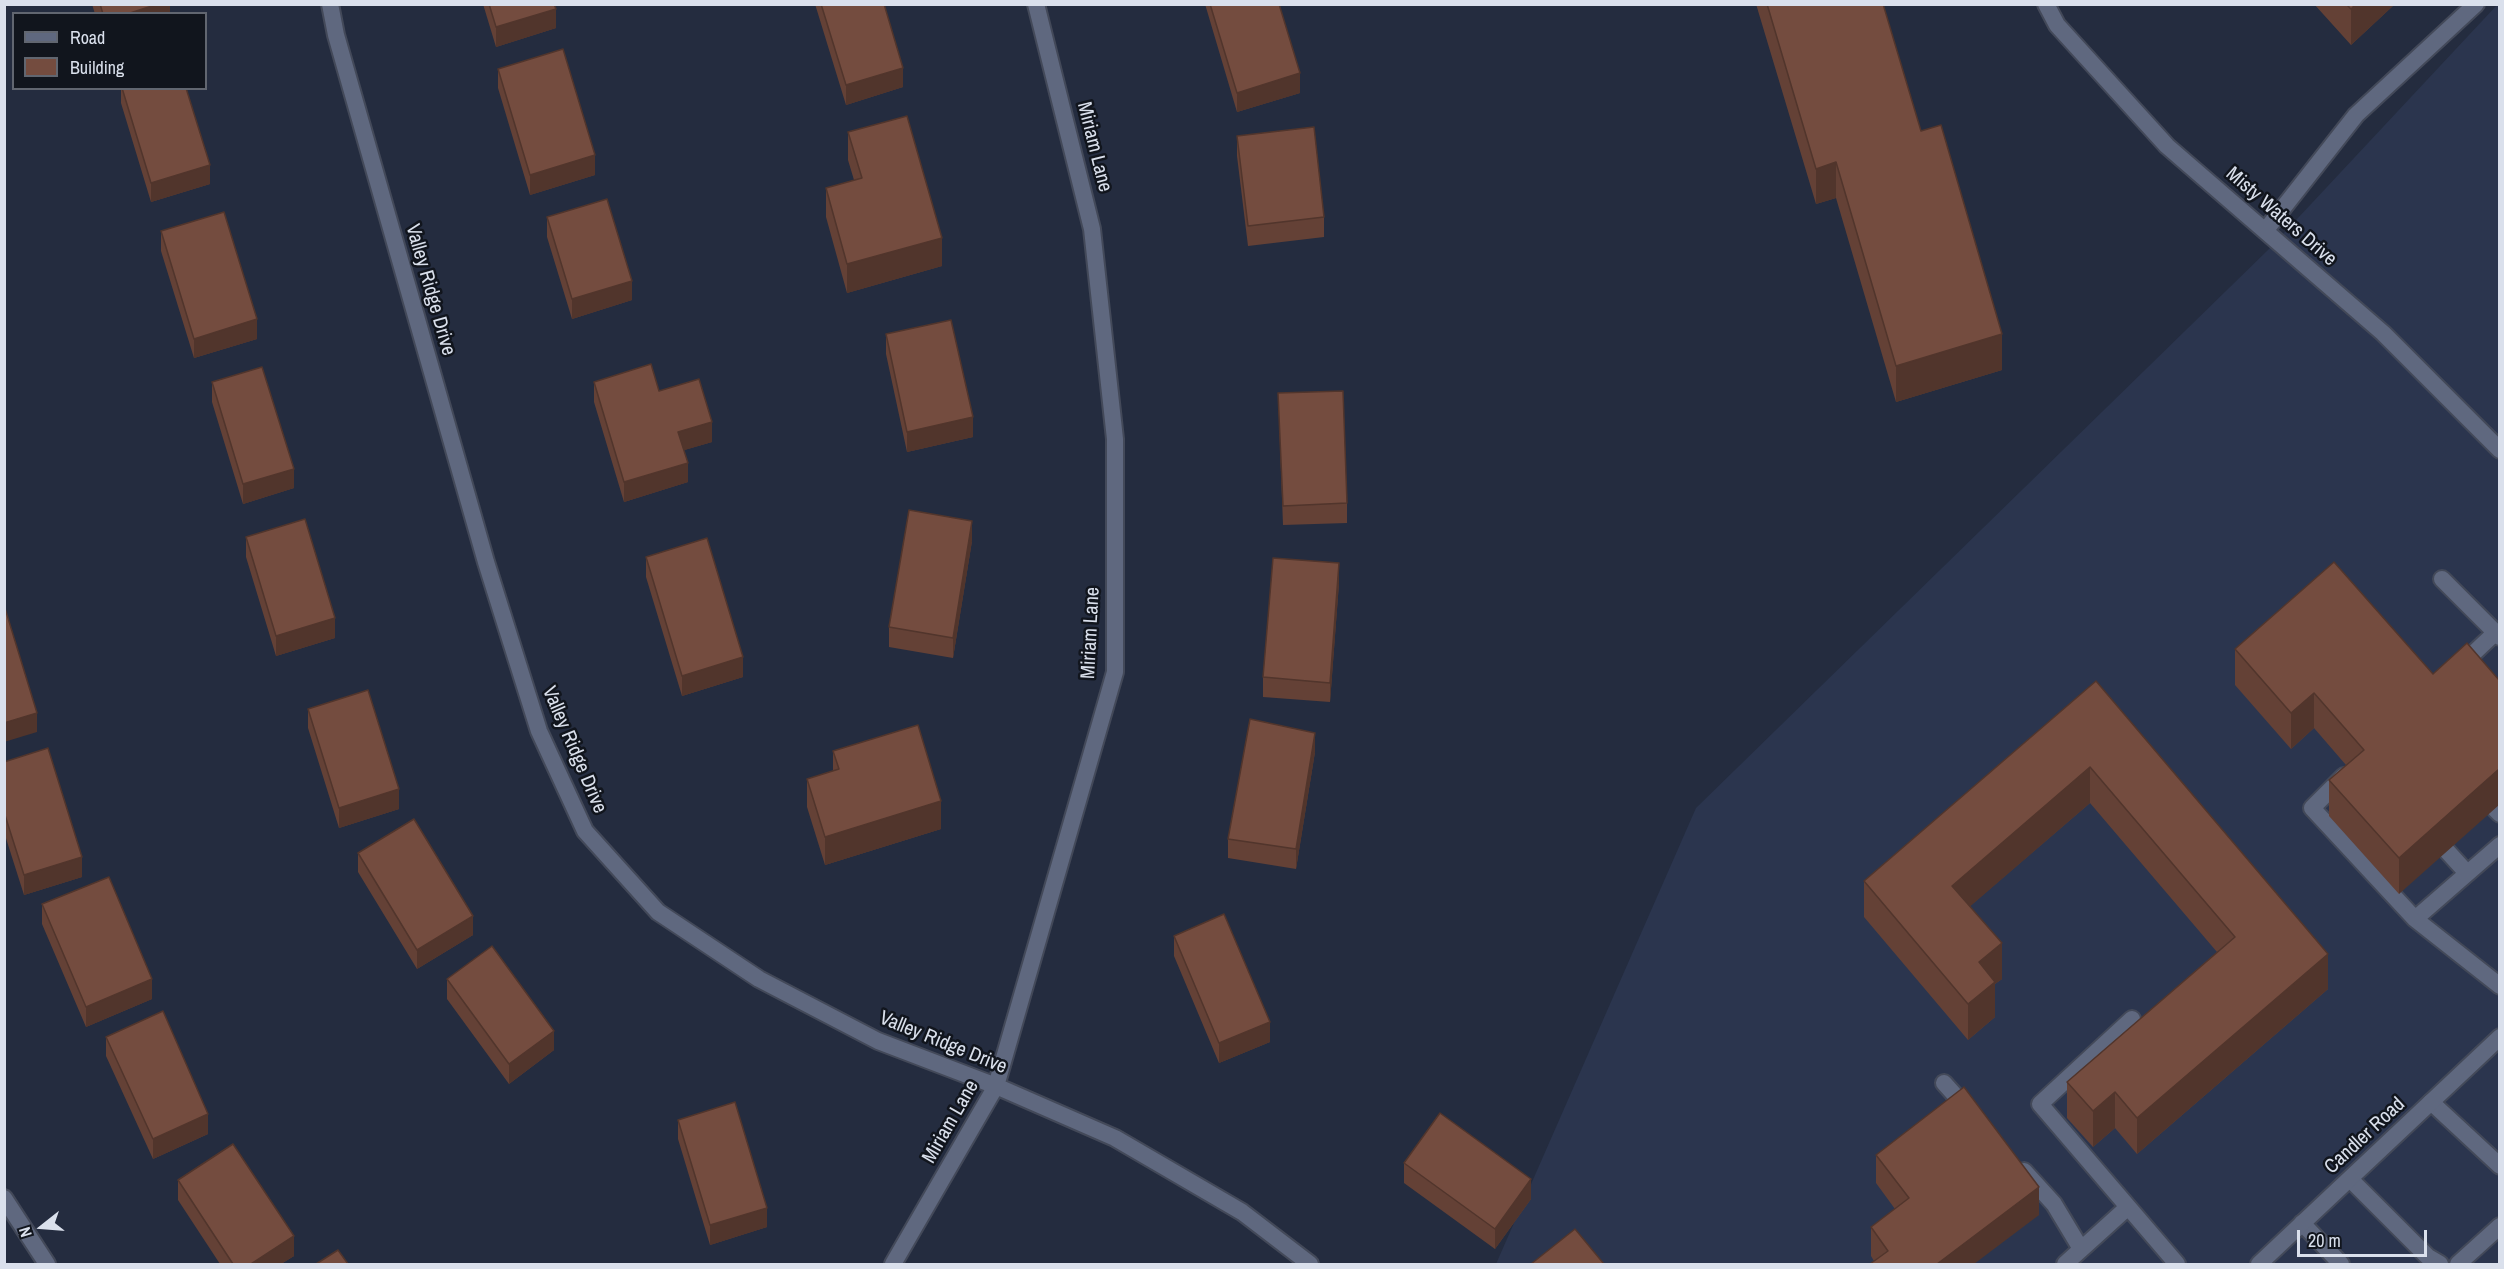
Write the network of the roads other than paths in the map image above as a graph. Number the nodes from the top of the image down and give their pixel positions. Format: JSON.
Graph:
{"nodes":[{"id":1,"x":330,"y":4,"type":"edge"},
{"id":2,"x":1036,"y":4,"type":"edge"},
{"id":3,"x":2046,"y":4,"type":"edge"},
{"id":4,"x":2476,"y":4,"type":"edge"},
{"id":5,"x":2265,"y":231,"type":"junction"},
{"id":6,"x":2499,"y":450,"type":"edge"},
{"id":7,"x":2442,"y":579,"type":"dead end"},
{"id":8,"x":2497,"y":635,"type":"edge"},
{"id":9,"x":2448,"y":677,"type":"edge"},
{"id":10,"x":2350,"y":770,"type":"edge"},
{"id":11,"x":2499,"y":845,"type":"edge"},
{"id":12,"x":2447,"y":851,"type":"edge"},
{"id":13,"x":2468,"y":873,"type":"junction"},
{"id":14,"x":2415,"y":919,"type":"junction"},
{"id":15,"x":2499,"y":986,"type":"edge"},
{"id":16,"x":2132,"y":1019,"type":"dead end"},
{"id":17,"x":2499,"y":1037,"type":"edge"},
{"id":18,"x":1944,"y":1083,"type":"dead end"},
{"id":19,"x":996,"y":1086,"type":"junction"},
{"id":20,"x":2431,"y":1102,"type":"junction"},
{"id":21,"x":1983,"y":1126,"type":"edge"},
{"id":22,"x":2014,"y":1160,"type":"edge"},
{"id":23,"x":2499,"y":1166,"type":"edge"},
{"id":24,"x":2350,"y":1179,"type":"junction"},
{"id":25,"x":4,"y":1198,"type":"edge"},
{"id":26,"x":2128,"y":1207,"type":"junction"},
{"id":27,"x":2302,"y":1223,"type":"junction"},
{"id":28,"x":2499,"y":1226,"type":"edge"},
{"id":29,"x":2081,"y":1249,"type":"junction"},
{"id":30,"x":46,"y":1264,"type":"edge"},
{"id":31,"x":893,"y":1264,"type":"edge"},
{"id":32,"x":1310,"y":1264,"type":"edge"},
{"id":33,"x":2065,"y":1264,"type":"edge"},
{"id":34,"x":2177,"y":1264,"type":"edge"},
{"id":35,"x":2259,"y":1264,"type":"edge"},
{"id":36,"x":2341,"y":1264,"type":"edge"},
{"id":37,"x":2440,"y":1264,"type":"edge"},
{"id":38,"x":2458,"y":1264,"type":"edge"}],
"edges":[{"from":1,"to":19,"type":"street","name":"Valley Ridge Drive"},
{"from":2,"to":19,"type":"street","name":"Miriam Lane"},
{"from":3,"to":5,"type":"street","name":"Misty Waters Drive"},
{"from":4,"to":5,"type":"street"},
{"from":5,"to":6,"type":"street","name":"Misty Waters Drive"},
{"from":7,"to":8,"type":"street"},
{"from":8,"to":9,"type":"street"},
{"from":10,"to":14,"type":"street"},
{"from":11,"to":13,"type":"street"},
{"from":12,"to":13,"type":"street"},
{"from":13,"to":14,"type":"street"},
{"from":14,"to":15,"type":"street"},
{"from":16,"to":26,"type":"street"},
{"from":17,"to":20,"type":"street","name":"Candler Road"},
{"from":18,"to":21,"type":"street"},
{"from":19,"to":31,"type":"street","name":"Miriam Lane"},
{"from":19,"to":32,"type":"street","name":"Valley Ridge Drive"},
{"from":20,"to":23,"type":"street"},
{"from":20,"to":24,"type":"street","name":"Candler Road"},
{"from":22,"to":29,"type":"street"},
{"from":24,"to":27,"type":"street","name":"Candler Road"},
{"from":24,"to":37,"type":"street"},
{"from":25,"to":30,"type":"street"},
{"from":26,"to":29,"type":"street"},
{"from":26,"to":34,"type":"street"},
{"from":27,"to":35,"type":"street","name":"Candler Road"},
{"from":27,"to":36,"type":"street"},
{"from":28,"to":38,"type":"street"},
{"from":29,"to":33,"type":"street"}]}
